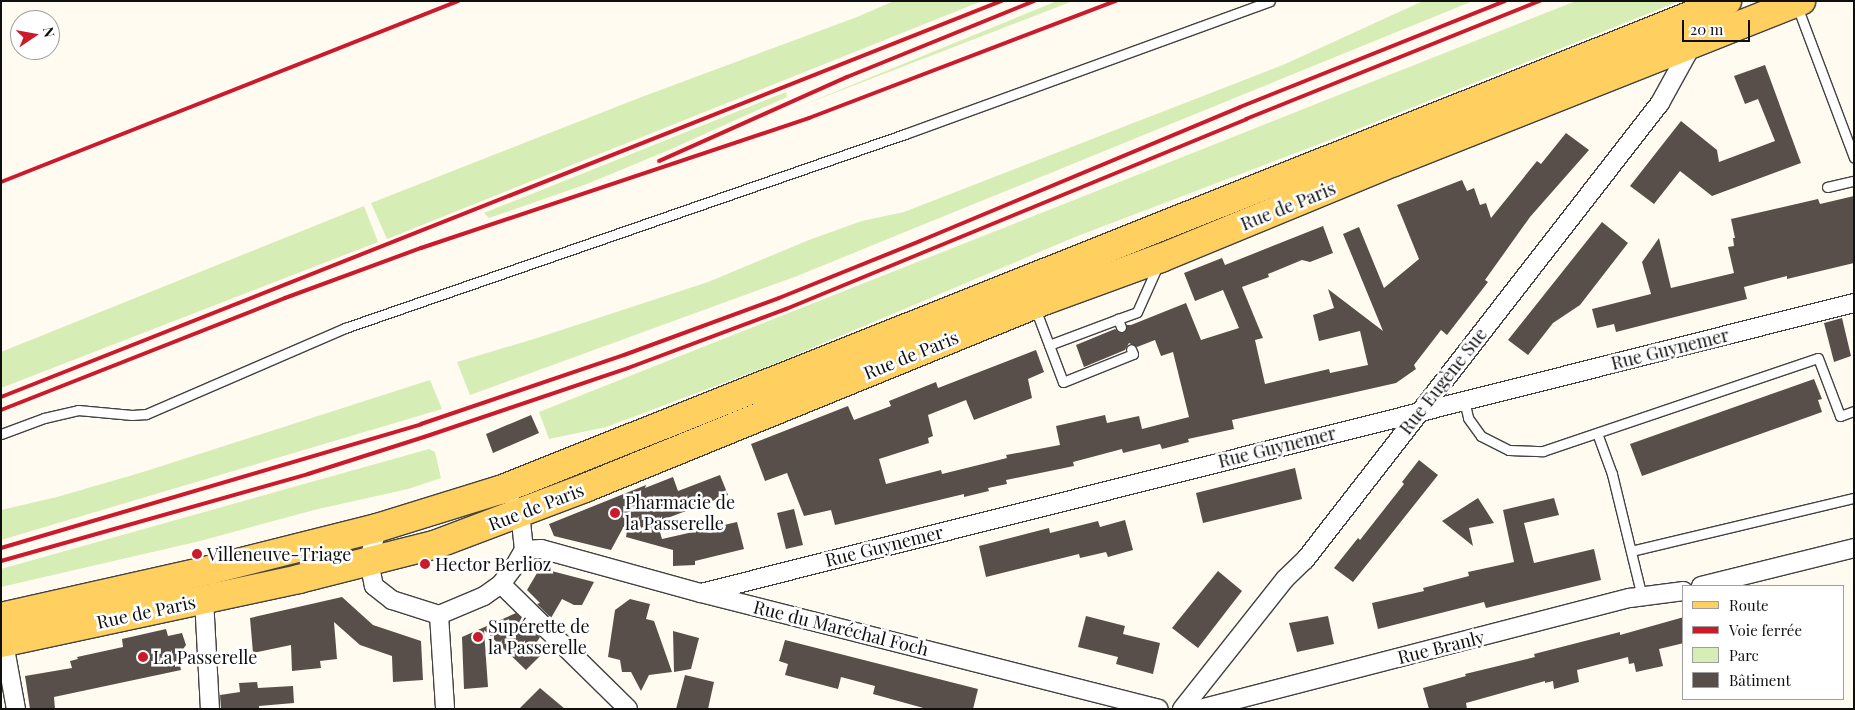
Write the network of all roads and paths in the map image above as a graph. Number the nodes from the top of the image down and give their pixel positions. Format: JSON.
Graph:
{"nodes":[{"id":1,"x":1270,"y":1,"type":"edge"},
{"id":2,"x":1727,"y":1,"type":"edge"},
{"id":3,"x":1799,"y":2,"type":"edge"},
{"id":4,"x":1692,"y":45,"type":"junction"},
{"id":5,"x":1854,"y":158,"type":"edge"},
{"id":6,"x":1854,"y":181,"type":"edge"},
{"id":7,"x":1827,"y":187,"type":"dead end"},
{"id":8,"x":1161,"y":258,"type":"junction"},
{"id":9,"x":1854,"y":303,"type":"edge"},
{"id":10,"x":1034,"y":305,"type":"junction"},
{"id":11,"x":1049,"y":345,"type":"junction"},
{"id":12,"x":1131,"y":349,"type":"dead end"},
{"id":13,"x":1464,"y":400,"type":"junction"},
{"id":14,"x":1854,"y":411,"type":"edge"},
{"id":15,"x":1418,"y":412,"type":"junction"},
{"id":16,"x":1597,"y":433,"type":"junction"},
{"id":17,"x":1,"y":434,"type":"edge"},
{"id":18,"x":500,"y":490,"type":"junction"},
{"id":19,"x":1854,"y":498,"type":"edge"},
{"id":20,"x":520,"y":513,"type":"junction"},
{"id":21,"x":377,"y":528,"type":"junction"},
{"id":22,"x":1854,"y":548,"type":"edge"},
{"id":23,"x":524,"y":550,"type":"junction"},
{"id":24,"x":1631,"y":551,"type":"junction"},
{"id":25,"x":368,"y":561,"type":"junction"},
{"id":26,"x":501,"y":584,"type":"junction"},
{"id":27,"x":1705,"y":585,"type":"edge"},
{"id":28,"x":1682,"y":591,"type":"edge"},
{"id":29,"x":700,"y":592,"type":"junction"},
{"id":30,"x":1642,"y":597,"type":"junction"},
{"id":31,"x":204,"y":599,"type":"junction"},
{"id":32,"x":439,"y":615,"type":"junction"},
{"id":33,"x":2,"y":634,"type":"edge"},
{"id":34,"x":16,"y":709,"type":"edge"},
{"id":35,"x":210,"y":709,"type":"edge"},
{"id":36,"x":445,"y":709,"type":"edge"},
{"id":37,"x":628,"y":709,"type":"edge"},
{"id":38,"x":1159,"y":709,"type":"edge"},
{"id":39,"x":1182,"y":709,"type":"edge"},
{"id":40,"x":1200,"y":709,"type":"edge"}],
"edges":[{"from":1,"to":17,"type":"lane"},
{"from":2,"to":18,"type":"main road","name":"Rue de Paris"},
{"from":3,"to":4,"type":"main road","name":"Rue de Paris"},
{"from":3,"to":5,"type":"lane"},
{"from":4,"to":8,"type":"main road","name":"Rue de Paris"},
{"from":4,"to":15,"type":"street","name":"Rue Eugène Sue"},
{"from":6,"to":7,"type":"lane"},
{"from":8,"to":10,"type":"main road","name":"Rue de Paris"},
{"from":8,"to":11,"type":"lane"},
{"from":9,"to":13,"type":"street","name":"Rue Guynemer"},
{"from":10,"to":11,"type":"lane"},
{"from":10,"to":20,"type":"main road","name":"Rue de Paris"},
{"from":11,"to":12,"type":"lane"},
{"from":13,"to":15,"type":"street","name":"Rue Guynemer"},
{"from":13,"to":16,"type":"lane"},
{"from":14,"to":16,"type":"lane"},
{"from":15,"to":29,"type":"street","name":"Rue Guynemer"},
{"from":15,"to":39,"type":"street","name":"Rue Eugène Sue"},
{"from":16,"to":24,"type":"lane"},
{"from":18,"to":20,"type":"street"},
{"from":18,"to":21,"type":"main road","name":"Rue de Paris"},
{"from":19,"to":24,"type":"lane"},
{"from":20,"to":23,"type":"street"},
{"from":20,"to":25,"type":"main road","name":"Rue de Paris"},
{"from":21,"to":25,"type":"street"},
{"from":21,"to":33,"type":"main road","name":"Rue de Paris"},
{"from":22,"to":27,"type":"street"},
{"from":23,"to":26,"type":"street"},
{"from":23,"to":29,"type":"street","name":"Rue du Maréchal Foch"},
{"from":24,"to":30,"type":"lane"},
{"from":25,"to":31,"type":"main road","name":"Rue de Paris"},
{"from":25,"to":32,"type":"street"},
{"from":26,"to":32,"type":"street"},
{"from":26,"to":37,"type":"street"},
{"from":28,"to":30,"type":"street","name":"Rue Branly"},
{"from":29,"to":38,"type":"street","name":"Rue du Maréchal Foch"},
{"from":30,"to":40,"type":"street","name":"Rue Branly"},
{"from":31,"to":33,"type":"main road","name":"Rue de Paris"},
{"from":31,"to":35,"type":"street"},
{"from":32,"to":36,"type":"street"},
{"from":33,"to":34,"type":"street"}]}
